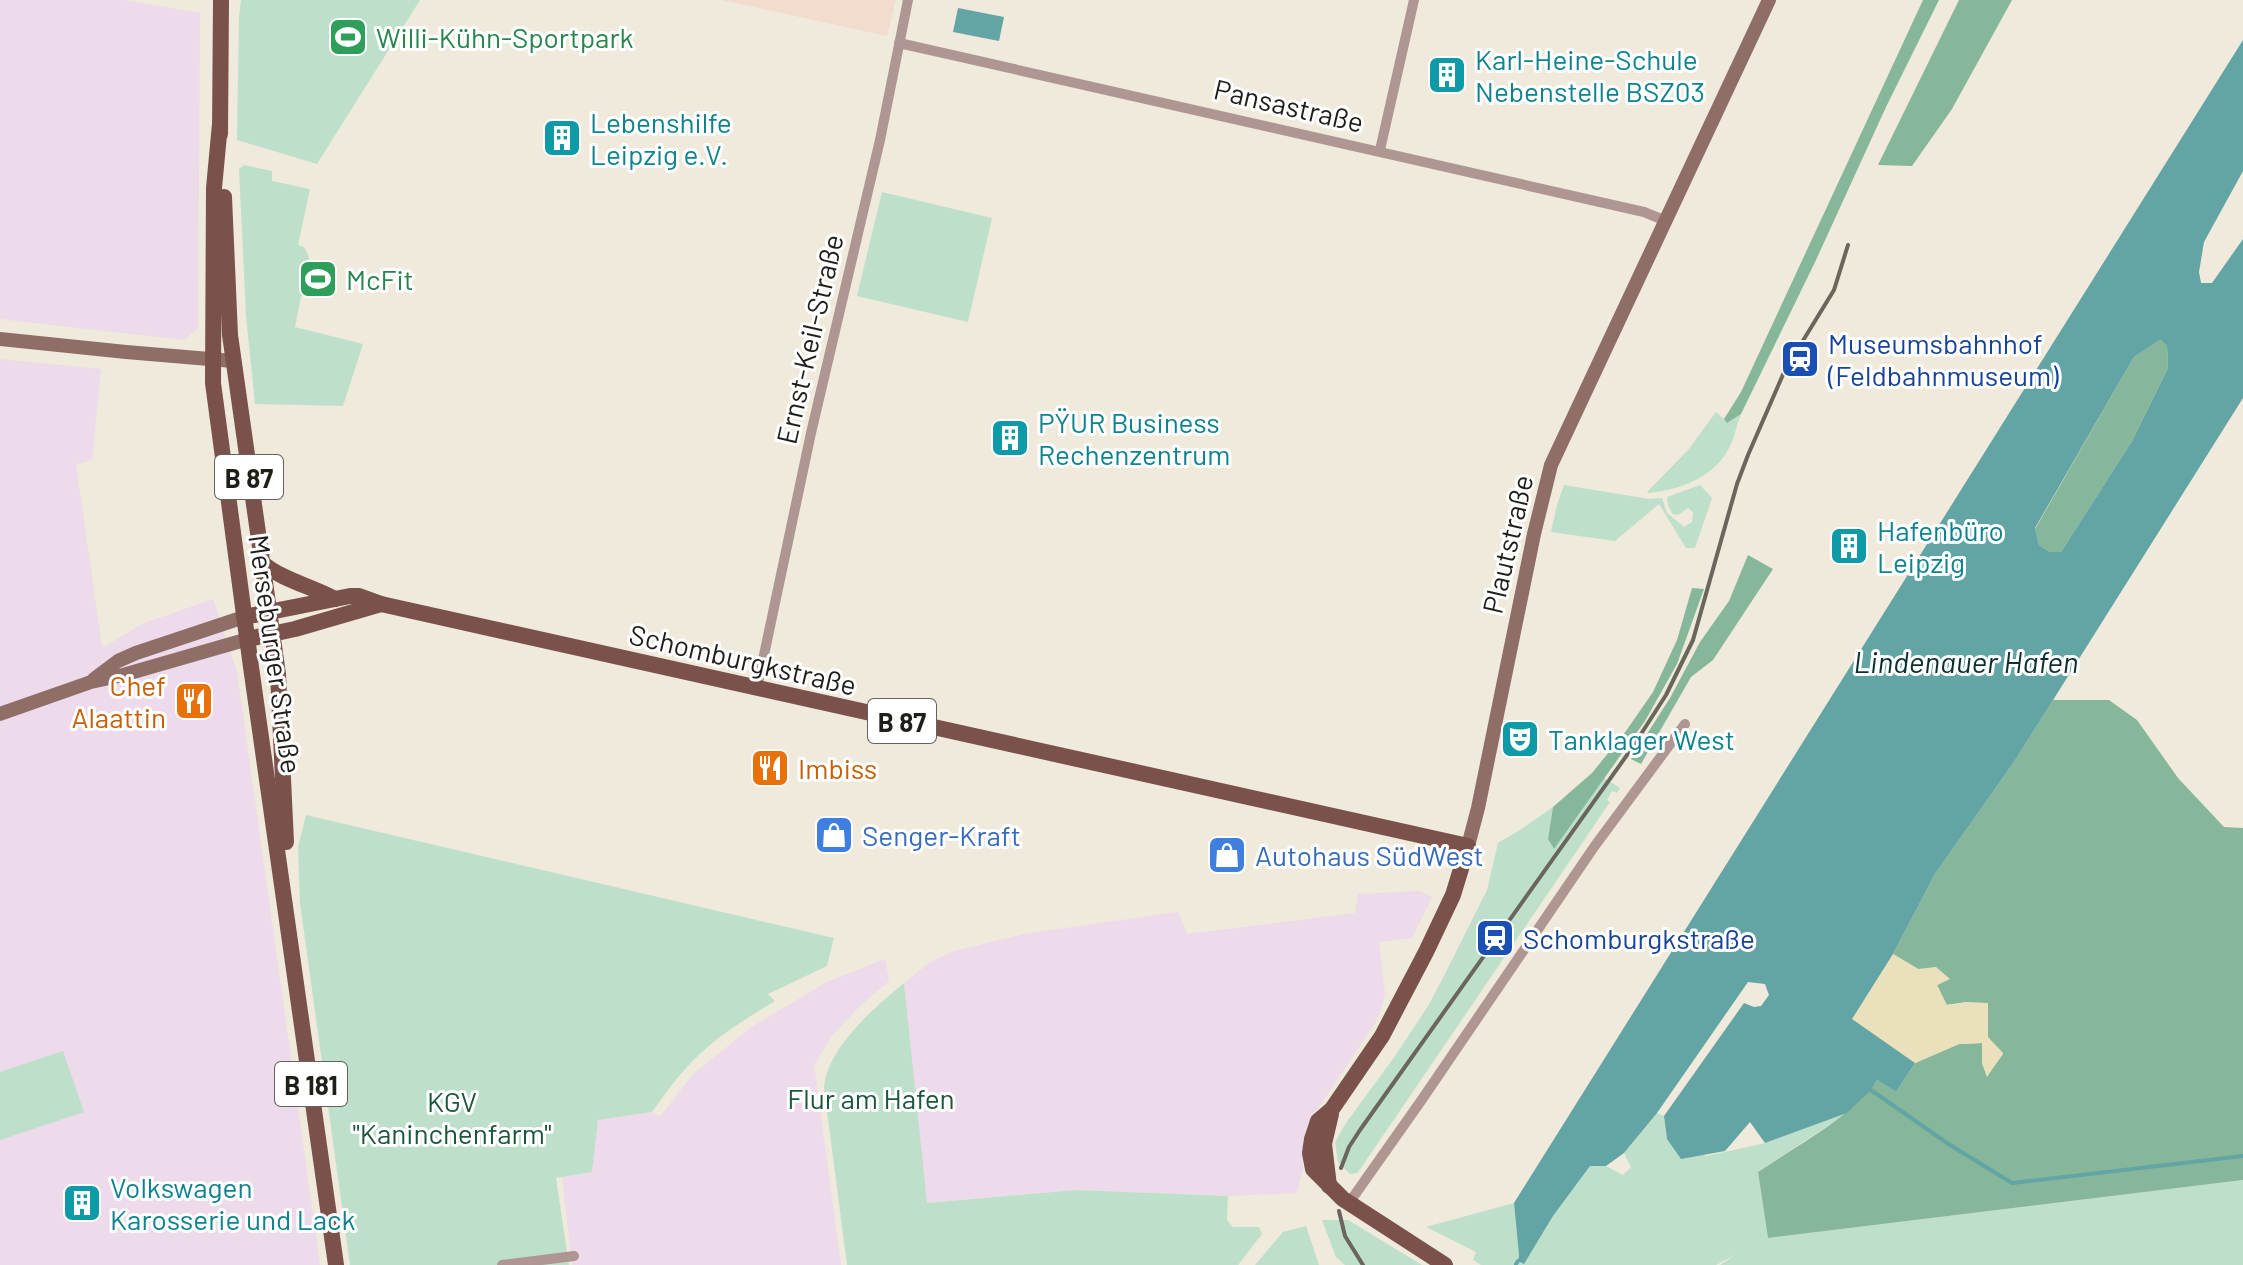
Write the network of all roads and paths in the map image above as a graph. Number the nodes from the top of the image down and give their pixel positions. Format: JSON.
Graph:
{"nodes":[{"id":1,"x":221,"y":0,"type":"edge"},
{"id":2,"x":908,"y":0,"type":"edge"},
{"id":3,"x":1414,"y":0,"type":"edge"},
{"id":4,"x":1769,"y":0,"type":"edge"},
{"id":5,"x":899,"y":43,"type":"junction"},
{"id":6,"x":220,"y":124,"type":"junction"},
{"id":7,"x":1380,"y":150,"type":"junction"},
{"id":8,"x":1666,"y":221,"type":"junction"},
{"id":9,"x":0,"y":339,"type":"edge"},
{"id":10,"x":213,"y":359,"type":"junction"},
{"id":11,"x":233,"y":361,"type":"junction"},
{"id":12,"x":261,"y":562,"type":"junction"},
{"id":13,"x":335,"y":599,"type":"junction"},
{"id":14,"x":381,"y":604,"type":"junction"},
{"id":15,"x":269,"y":612,"type":"junction"},
{"id":16,"x":244,"y":617,"type":"junction"},
{"id":17,"x":272,"y":635,"type":"junction"},
{"id":18,"x":248,"y":639,"type":"junction"},
{"id":19,"x":91,"y":682,"type":"junction"},
{"id":20,"x":757,"y":688,"type":"junction"},
{"id":21,"x":0,"y":714,"type":"edge"},
{"id":22,"x":1685,"y":724,"type":"dead end"},
{"id":23,"x":1468,"y":846,"type":"junction"},
{"id":24,"x":285,"y":903,"type":"junction"},
{"id":25,"x":1339,"y":1194,"type":"junction"},
{"id":26,"x":574,"y":1256,"type":"dead end"},
{"id":27,"x":336,"y":1265,"type":"edge"},
{"id":28,"x":502,"y":1265,"type":"edge"},
{"id":29,"x":1445,"y":1265,"type":"edge"}],
"edges":[{"from":1,"to":6,"type":"main road","name":"Merseburger Straße","number":"B 87"},
{"from":2,"to":5,"type":"street","name":"Ernst-Keil-Straße"},
{"from":3,"to":7,"type":"street"},
{"from":4,"to":8,"type":"main road","name":"Plautstraße"},
{"from":5,"to":7,"type":"street","name":"Pansastraße"},
{"from":5,"to":20,"type":"street","name":"Ernst-Keil-Straße"},
{"from":6,"to":10,"type":"main road","name":"Merseburger Straße","number":"B 87"},
{"from":6,"to":11,"type":"main road","name":"Merseburger Straße","number":"B 87"},
{"from":7,"to":8,"type":"street","name":"Pansastraße"},
{"from":8,"to":23,"type":"main road","name":"Plautstraße"},
{"from":9,"to":10,"type":"main road"},
{"from":10,"to":11,"type":"main road"},
{"from":10,"to":16,"type":"main road","name":"Merseburger Straße","number":"B 87"},
{"from":11,"to":12,"type":"main road","name":"Merseburger Straße","number":"B 87"},
{"from":12,"to":13,"type":"main road","number":"B 87"},
{"from":12,"to":15,"type":"main road","name":"Merseburger Straße","number":"B 181"},
{"from":13,"to":14,"type":"main road","name":"Schomburgkstraße","number":"B 87"},
{"from":13,"to":15,"type":"main road","name":"Schomburgkstraße"},
{"from":14,"to":17,"type":"main road","name":"Schomburgkstraße","number":"B 87"},
{"from":14,"to":20,"type":"main road","name":"Schomburgkstraße","number":"B 87"},
{"from":15,"to":16,"type":"main road","name":"Schomburgkstraße"},
{"from":15,"to":17,"type":"main road","name":"Merseburger Straße","number":"B 181"},
{"from":16,"to":18,"type":"main road","name":"Merseburger Straße","number":"B 87"},
{"from":16,"to":19,"type":"main road"},
{"from":17,"to":18,"type":"main road","name":"Schomburgkstraße","number":"B 87"},
{"from":17,"to":24,"type":"main road","name":"Merseburger Straße","number":"B 181"},
{"from":18,"to":19,"type":"main road"},
{"from":18,"to":24,"type":"main road","name":"Merseburger Straße","number":"B 181"},
{"from":19,"to":21,"type":"main road"},
{"from":20,"to":23,"type":"main road","name":"Schomburgkstraße","number":"B 87"},
{"from":22,"to":25,"type":"street"},
{"from":23,"to":25,"type":"main road","name":"Plautstraße"},
{"from":24,"to":27,"type":"main road","name":"Merseburger Straße","number":"B 181"},
{"from":25,"to":29,"type":"main road"},
{"from":26,"to":28,"type":"street"}]}
